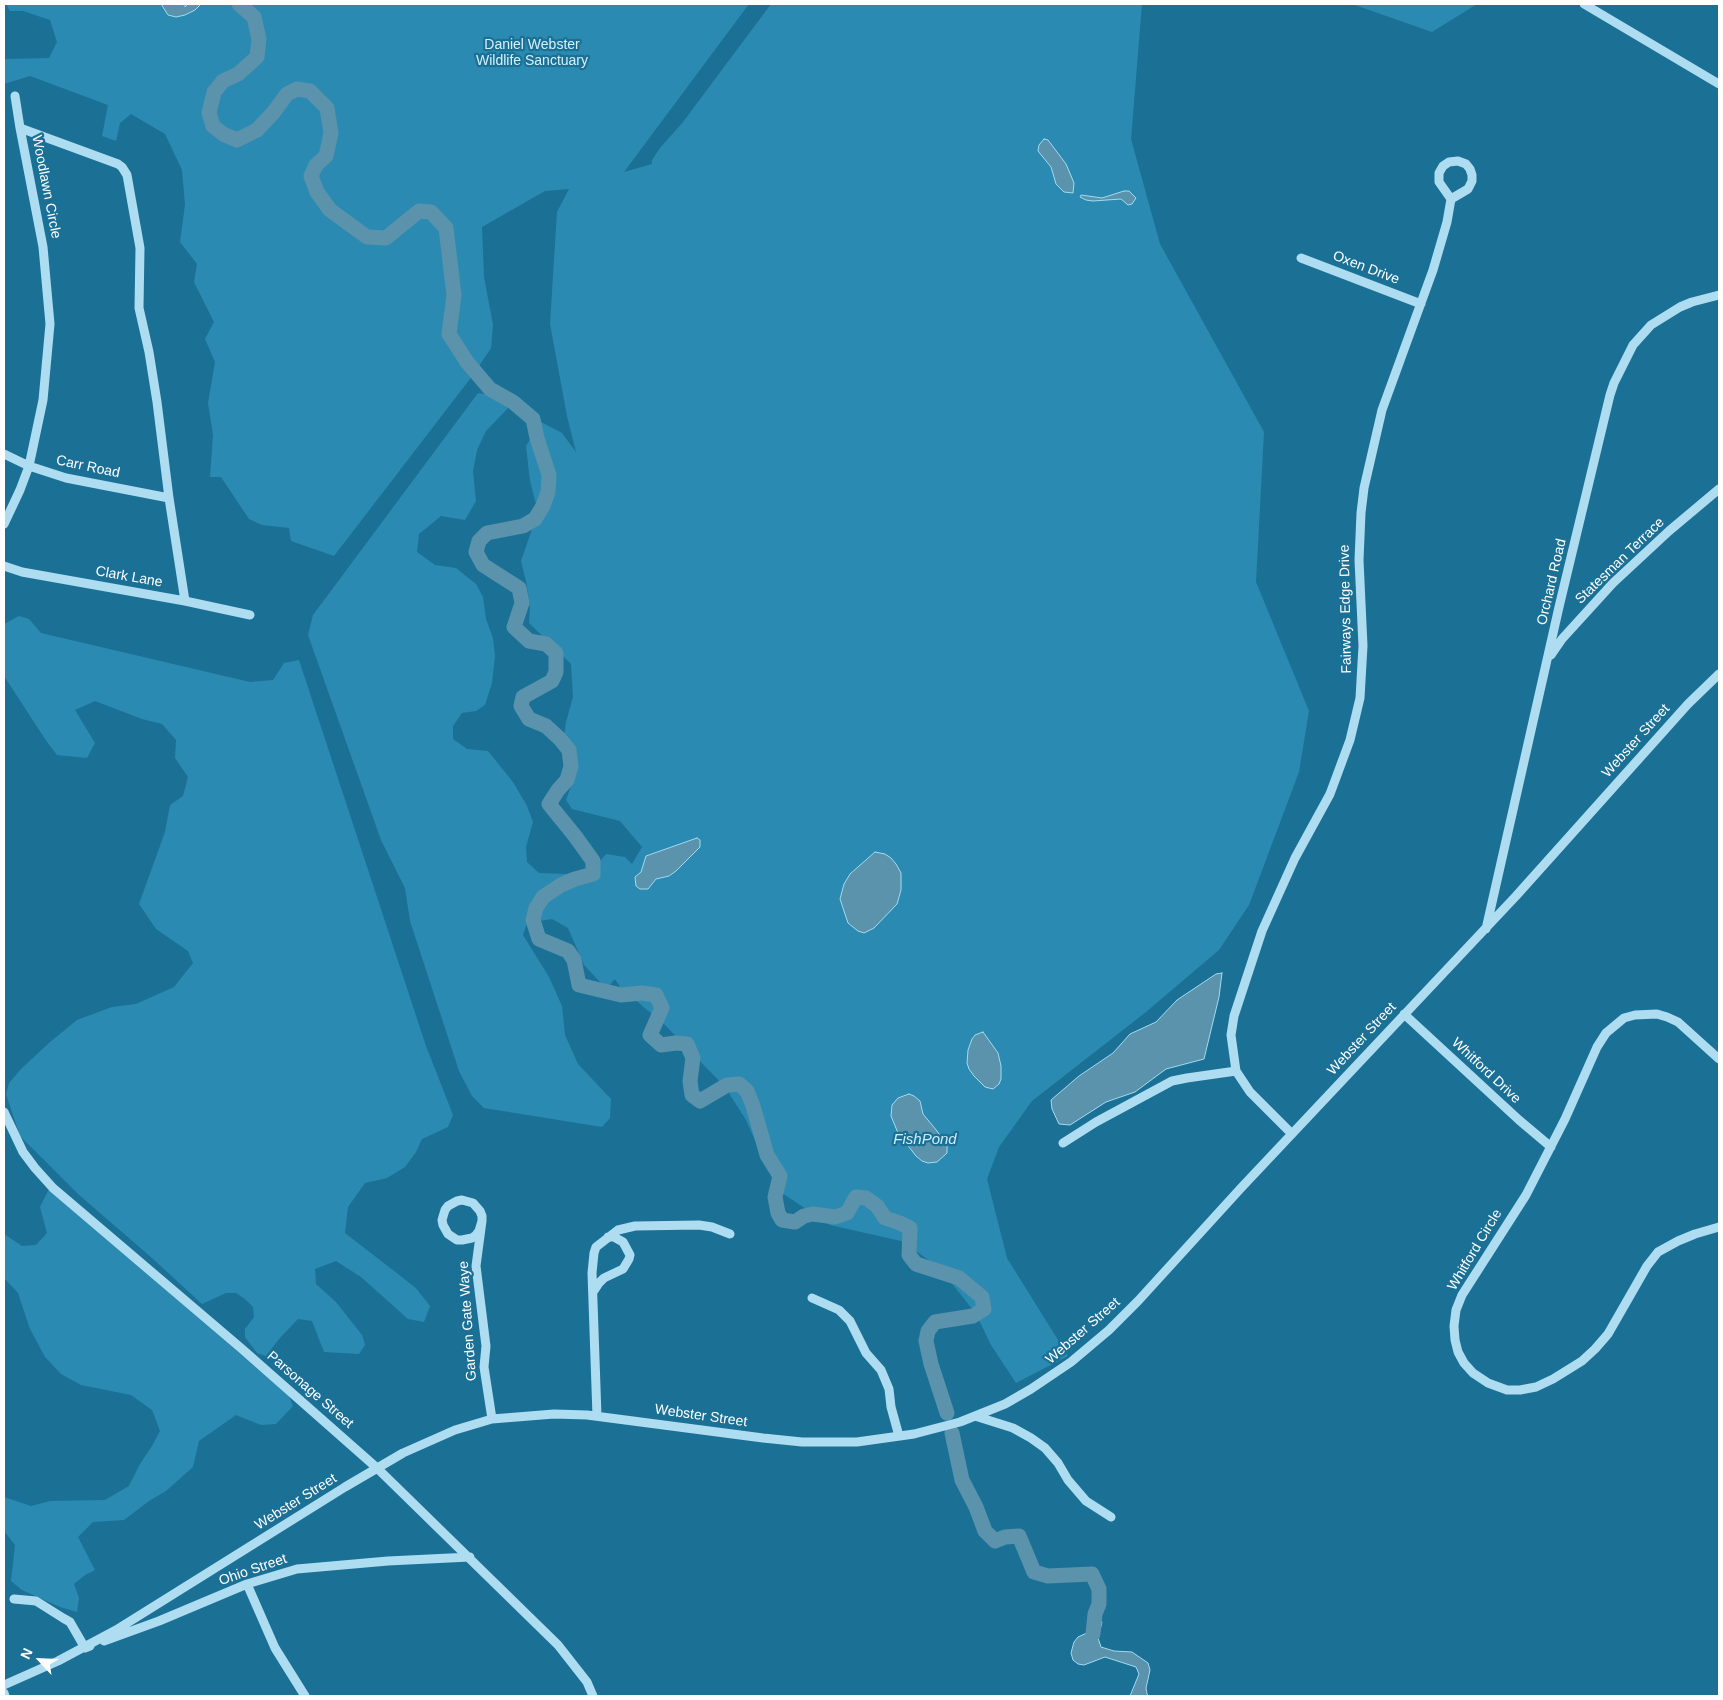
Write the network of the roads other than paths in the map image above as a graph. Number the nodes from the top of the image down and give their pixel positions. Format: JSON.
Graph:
{"nodes":[{"id":1,"x":1584,"y":4,"type":"edge"},
{"id":2,"x":1719,"y":84,"type":"edge"},
{"id":3,"x":14,"y":96,"type":"dead end"},
{"id":4,"x":20,"y":128,"type":"junction"},
{"id":5,"x":1451,"y":198,"type":"junction"},
{"id":6,"x":1301,"y":258,"type":"dead end"},
{"id":7,"x":1719,"y":295,"type":"edge"},
{"id":8,"x":1421,"y":304,"type":"junction"},
{"id":9,"x":4,"y":454,"type":"edge"},
{"id":10,"x":29,"y":466,"type":"junction"},
{"id":11,"x":1719,"y":489,"type":"edge"},
{"id":12,"x":169,"y":498,"type":"junction"},
{"id":13,"x":4,"y":524,"type":"edge"},
{"id":14,"x":4,"y":566,"type":"edge"},
{"id":15,"x":185,"y":601,"type":"junction"},
{"id":16,"x":250,"y":615,"type":"dead end"},
{"id":17,"x":1548,"y":659,"type":"junction"},
{"id":18,"x":1719,"y":674,"type":"edge"},
{"id":19,"x":1486,"y":929,"type":"junction"},
{"id":20,"x":1404,"y":1014,"type":"junction"},
{"id":21,"x":1719,"y":1059,"type":"edge"},
{"id":22,"x":1236,"y":1072,"type":"junction"},
{"id":23,"x":4,"y":1112,"type":"edge"},
{"id":24,"x":1292,"y":1134,"type":"junction"},
{"id":25,"x":1063,"y":1143,"type":"dead end"},
{"id":26,"x":1551,"y":1147,"type":"junction"},
{"id":27,"x":482,"y":1221,"type":"junction"},
{"id":28,"x":1719,"y":1227,"type":"edge"},
{"id":29,"x":730,"y":1234,"type":"dead end"},
{"id":30,"x":608,"y":1237,"type":"junction"},
{"id":31,"x":593,"y":1292,"type":"junction"},
{"id":32,"x":812,"y":1298,"type":"dead end"},
{"id":33,"x":597,"y":1416,"type":"junction"},
{"id":34,"x":975,"y":1416,"type":"junction"},
{"id":35,"x":492,"y":1419,"type":"junction"},
{"id":36,"x":899,"y":1436,"type":"junction"},
{"id":37,"x":377,"y":1468,"type":"junction"},
{"id":38,"x":1111,"y":1517,"type":"dead end"},
{"id":39,"x":470,"y":1558,"type":"junction"},
{"id":40,"x":247,"y":1584,"type":"junction"},
{"id":41,"x":14,"y":1599,"type":"dead end"},
{"id":42,"x":85,"y":1648,"type":"junction"},
{"id":43,"x":4,"y":1685,"type":"edge"},
{"id":44,"x":306,"y":1696,"type":"edge"},
{"id":45,"x":593,"y":1696,"type":"edge"}],
"edges":[{"from":1,"to":2,"type":"street"},
{"from":3,"to":4,"type":"street"},
{"from":4,"to":10,"type":"street","name":"Woodlawn Circle"},
{"from":4,"to":12,"type":"street","name":"Woodlawn Circle"},
{"from":5,"to":5,"type":"street"},
{"from":5,"to":8,"type":"street","name":"Fairways Edge Drive"},
{"from":6,"to":8,"type":"street","name":"Oxen Drive"},
{"from":7,"to":17,"type":"street","name":"Orchard Road"},
{"from":8,"to":22,"type":"street","name":"Fairways Edge Drive"},
{"from":9,"to":10,"type":"street","name":"Carr Road"},
{"from":10,"to":12,"type":"street","name":"Carr Road"},
{"from":10,"to":13,"type":"street","name":"Woodlawn Circle"},
{"from":11,"to":17,"type":"street","name":"Statesman Terrace"},
{"from":12,"to":15,"type":"street","name":"Woodlawn Circle"},
{"from":14,"to":15,"type":"street","name":"Clark Lane"},
{"from":15,"to":16,"type":"street","name":"Clark Lane"},
{"from":17,"to":19,"type":"street","name":"Orchard Road"},
{"from":18,"to":19,"type":"street","name":"Webster Street"},
{"from":19,"to":20,"type":"street","name":"Webster Street"},
{"from":20,"to":24,"type":"street","name":"Webster Street"},
{"from":20,"to":26,"type":"street","name":"Whitford Drive"},
{"from":21,"to":26,"type":"street","name":"Whitford Circle"},
{"from":22,"to":24,"type":"street","name":"Fairways Edge Drive"},
{"from":22,"to":25,"type":"street"},
{"from":23,"to":37,"type":"street","name":"Parsonage Street"},
{"from":24,"to":34,"type":"street","name":"Webster Street"},
{"from":26,"to":28,"type":"street","name":"Whitford Circle"},
{"from":27,"to":27,"type":"street"},
{"from":27,"to":35,"type":"street","name":"Garden Gate Waye"},
{"from":29,"to":30,"type":"street"},
{"from":30,"to":31,"type":"street"},
{"from":30,"to":31,"type":"street"},
{"from":31,"to":33,"type":"street"},
{"from":32,"to":36,"type":"street"},
{"from":33,"to":35,"type":"street","name":"Webster Street"},
{"from":33,"to":36,"type":"street","name":"Webster Street"},
{"from":34,"to":36,"type":"street","name":"Webster Street"},
{"from":34,"to":38,"type":"street"},
{"from":35,"to":37,"type":"street","name":"Webster Street"},
{"from":37,"to":39,"type":"street","name":"Parsonage Street"},
{"from":37,"to":42,"type":"street","name":"Webster Street"},
{"from":39,"to":40,"type":"street","name":"Ohio Street"},
{"from":39,"to":45,"type":"street","name":"Parsonage Street"},
{"from":40,"to":42,"type":"street","name":"Ohio Street"},
{"from":40,"to":44,"type":"street"},
{"from":41,"to":42,"type":"street"},
{"from":42,"to":43,"type":"street","name":"Webster Street"}]}
